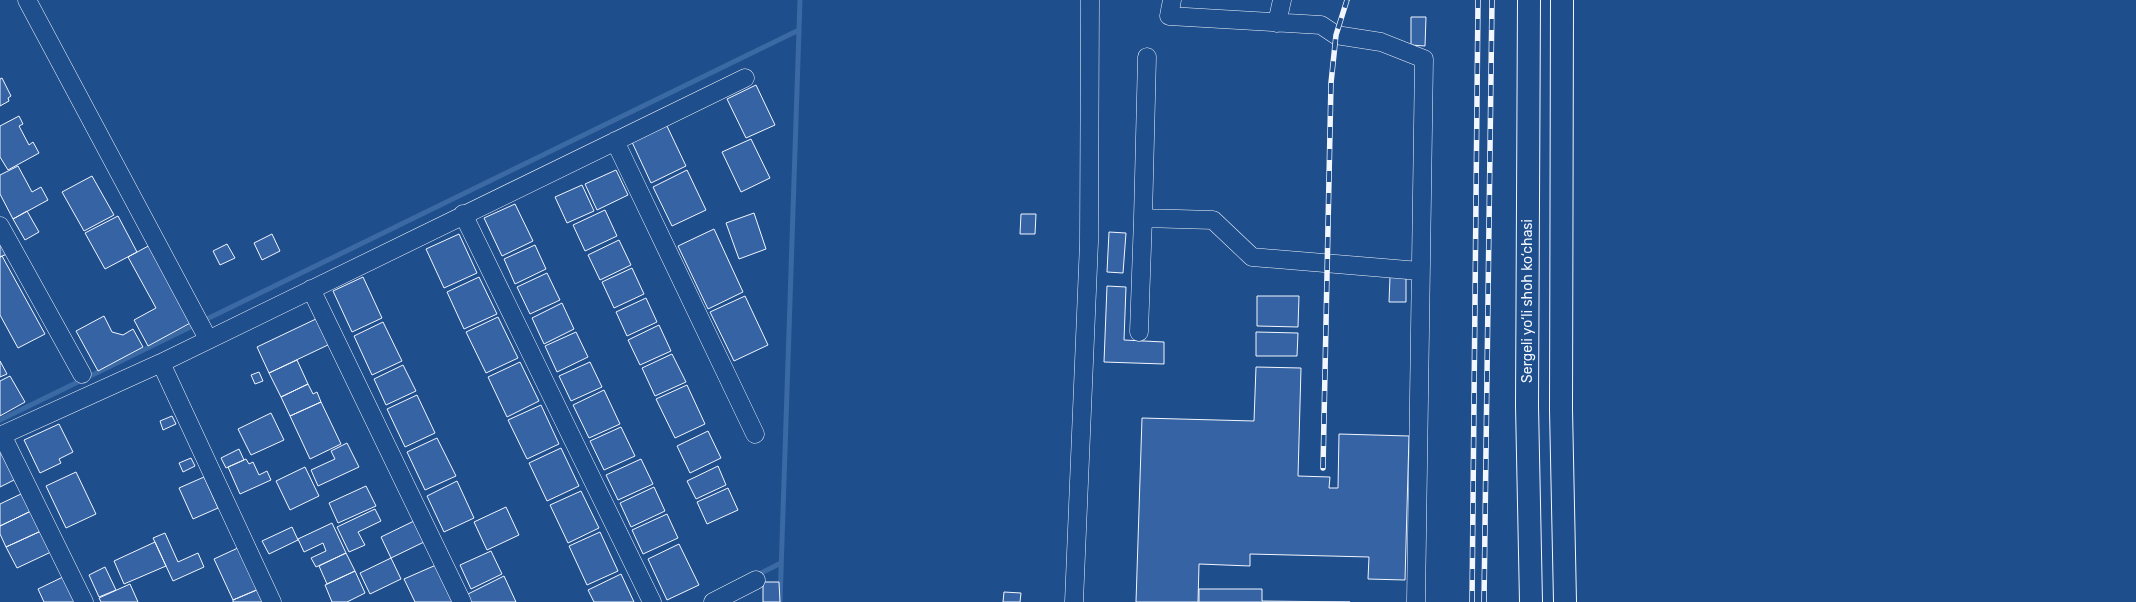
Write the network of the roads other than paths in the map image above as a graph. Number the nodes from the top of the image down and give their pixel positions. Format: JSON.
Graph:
{"nodes":[{"id":1,"x":27,"y":0,"type":"edge"},
{"id":2,"x":1090,"y":0,"type":"edge"},
{"id":3,"x":1172,"y":0,"type":"edge"},
{"id":4,"x":1282,"y":0,"type":"edge"},
{"id":5,"x":1529,"y":0,"type":"edge"},
{"id":6,"x":1562,"y":0,"type":"edge"},
{"id":7,"x":1277,"y":23,"type":"junction"},
{"id":8,"x":1148,"y":57,"type":"dead end"},
{"id":9,"x":745,"y":78,"type":"dead end"},
{"id":10,"x":615,"y":141,"type":"junction"},
{"id":11,"x":463,"y":214,"type":"junction"},
{"id":12,"x":1143,"y":218,"type":"junction"},
{"id":13,"x":0,"y":226,"type":"edge"},
{"id":14,"x":1420,"y":271,"type":"junction"},
{"id":15,"x":311,"y":289,"type":"junction"},
{"id":16,"x":202,"y":328,"type":"junction"},
{"id":17,"x":1139,"y":332,"type":"dead end"},
{"id":18,"x":161,"y":363,"type":"junction"},
{"id":19,"x":82,"y":374,"type":"dead end"},
{"id":20,"x":756,"y":434,"type":"dead end"},
{"id":21,"x":1,"y":435,"type":"edge"},
{"id":22,"x":756,"y":580,"type":"dead end"},
{"id":23,"x":84,"y":602,"type":"edge"},
{"id":24,"x":272,"y":602,"type":"edge"},
{"id":25,"x":462,"y":602,"type":"edge"},
{"id":26,"x":652,"y":602,"type":"edge"},
{"id":27,"x":713,"y":602,"type":"edge"},
{"id":28,"x":1074,"y":602,"type":"edge"},
{"id":29,"x":1416,"y":602,"type":"edge"},
{"id":30,"x":1531,"y":602,"type":"edge"},
{"id":31,"x":1566,"y":602,"type":"edge"}],
"edges":[{"from":1,"to":16,"type":"street"},
{"from":2,"to":28,"type":"street"},
{"from":3,"to":7,"type":"street"},
{"from":4,"to":7,"type":"street"},
{"from":5,"to":30,"type":"main road","name":"Sergeli yo‘li shoh ko‘chasi"},
{"from":6,"to":31,"type":"main road"},
{"from":7,"to":14,"type":"street"},
{"from":8,"to":12,"type":"street"},
{"from":9,"to":10,"type":"street"},
{"from":10,"to":11,"type":"street"},
{"from":10,"to":20,"type":"street"},
{"from":11,"to":15,"type":"street"},
{"from":11,"to":26,"type":"street"},
{"from":12,"to":14,"type":"street"},
{"from":12,"to":17,"type":"street"},
{"from":13,"to":19,"type":"street"},
{"from":14,"to":29,"type":"street"},
{"from":15,"to":16,"type":"street"},
{"from":15,"to":25,"type":"street"},
{"from":16,"to":18,"type":"street"},
{"from":18,"to":21,"type":"street"},
{"from":18,"to":24,"type":"street"},
{"from":21,"to":23,"type":"street"},
{"from":22,"to":27,"type":"street"}]}
